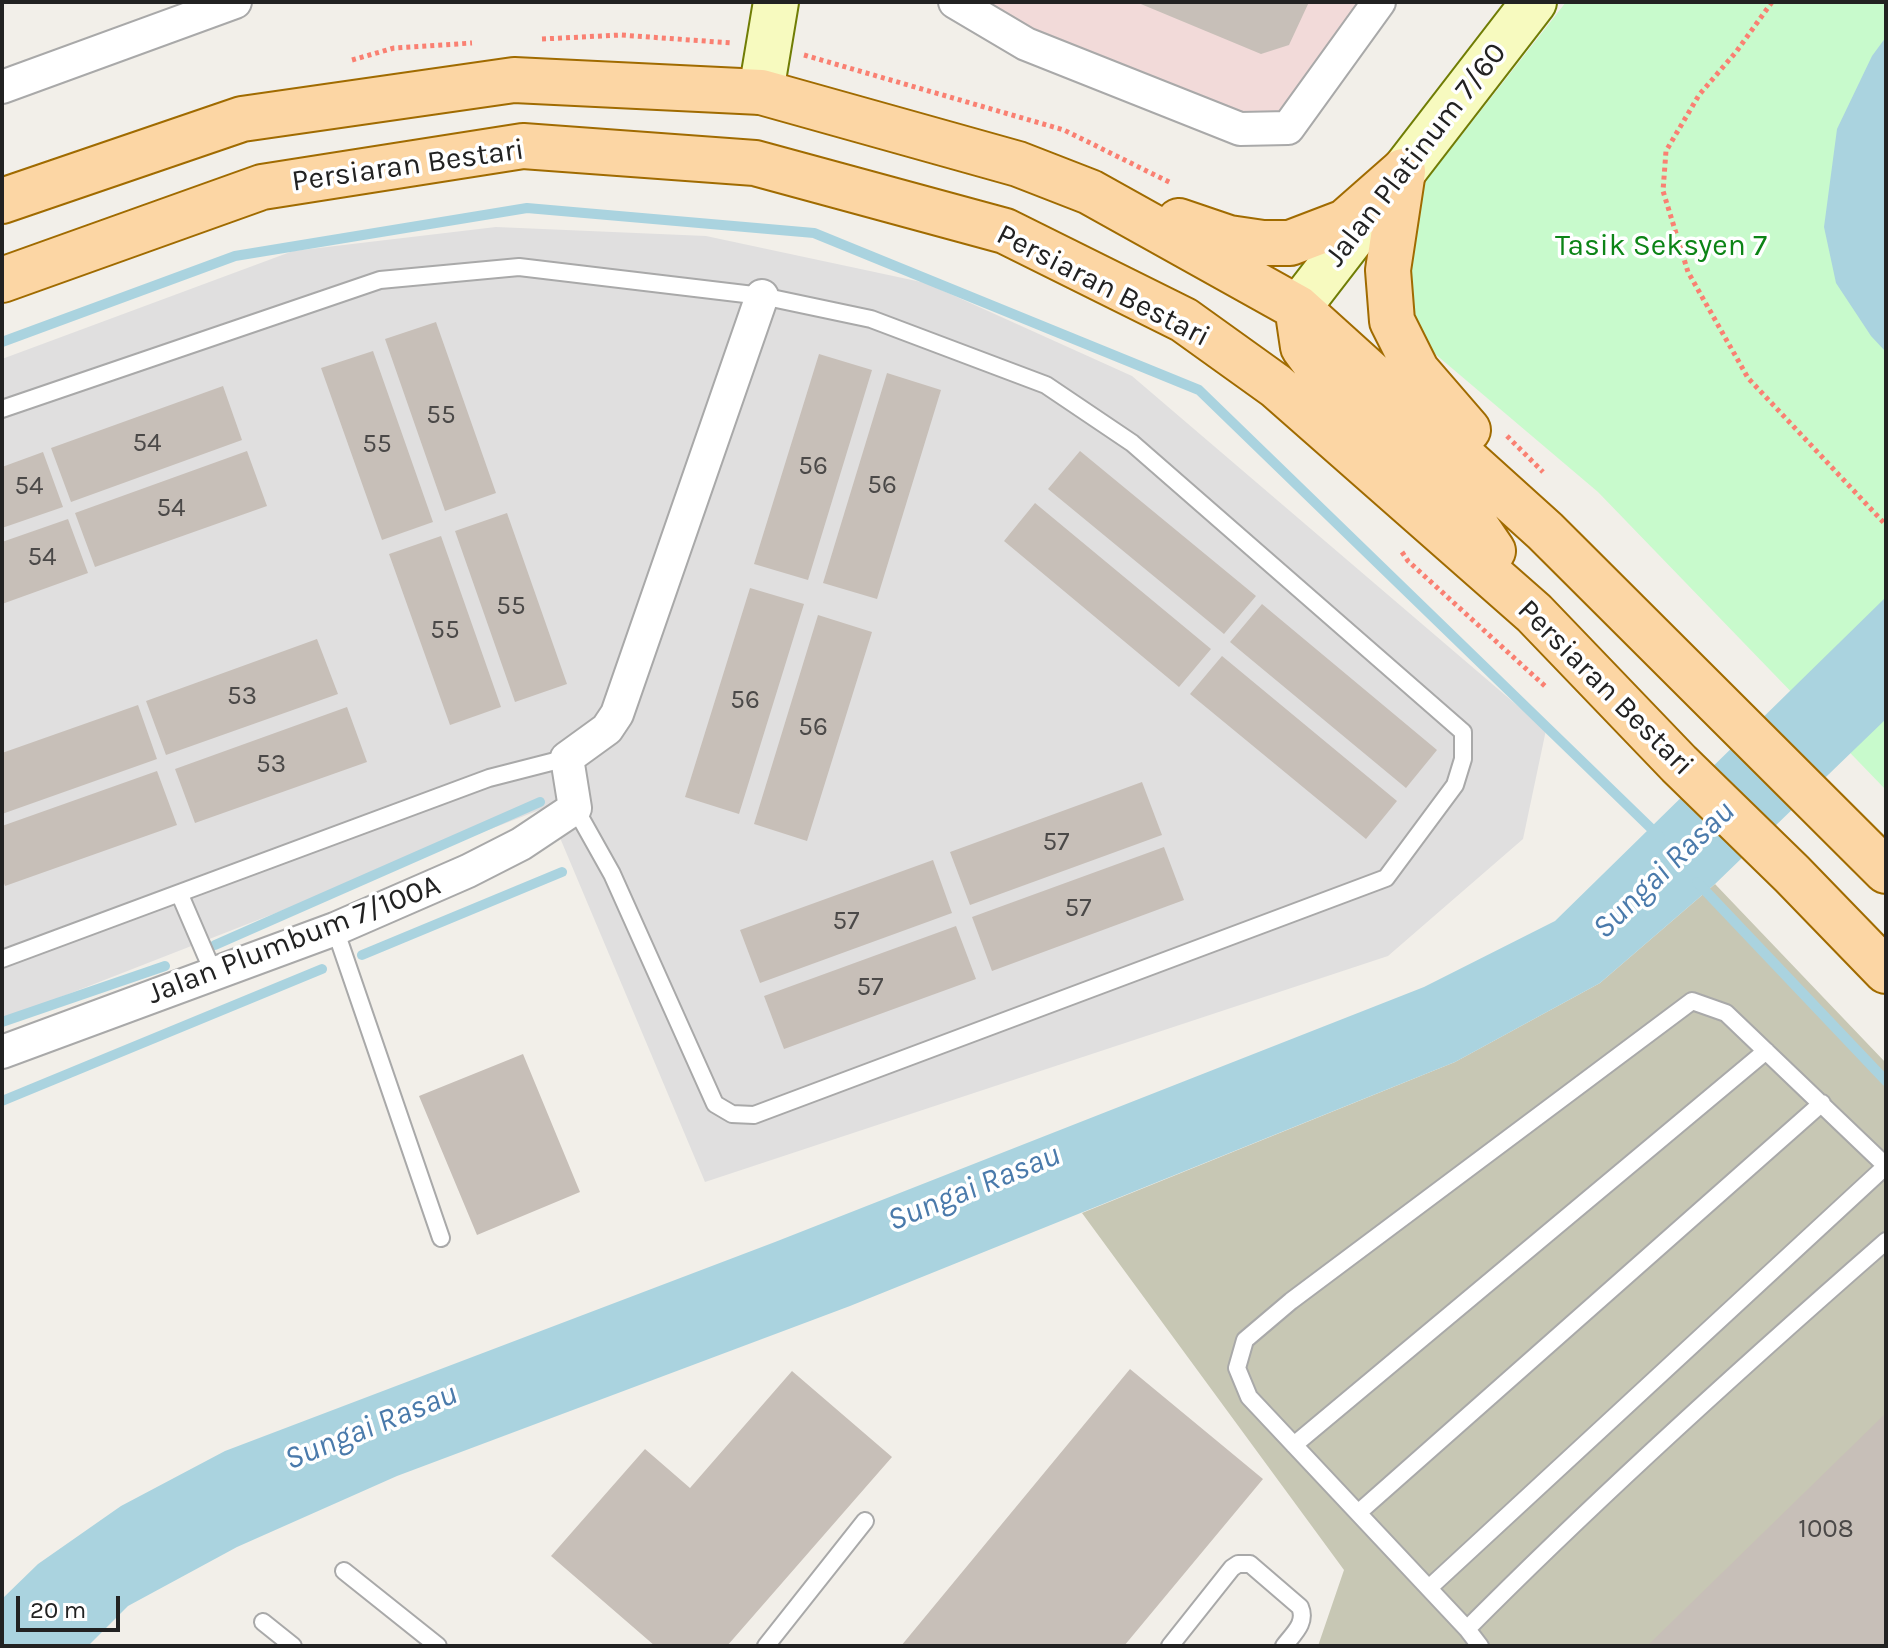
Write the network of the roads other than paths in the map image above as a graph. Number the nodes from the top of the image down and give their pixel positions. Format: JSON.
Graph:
{"nodes":[{"id":1,"x":776,"y":2,"type":"edge"},
{"id":2,"x":955,"y":2,"type":"edge"},
{"id":3,"x":1379,"y":2,"type":"edge"},
{"id":4,"x":1534,"y":2,"type":"edge"},
{"id":5,"x":224,"y":4,"type":"edge"},
{"id":6,"x":2,"y":87,"type":"edge"},
{"id":7,"x":761,"y":92,"type":"junction"},
{"id":8,"x":1403,"y":171,"type":"junction"},
{"id":9,"x":1090,"y":192,"type":"junction"},
{"id":10,"x":2,"y":201,"type":"edge"},
{"id":11,"x":2,"y":280,"type":"edge"},
{"id":12,"x":762,"y":296,"type":"junction"},
{"id":13,"x":1298,"y":308,"type":"junction"},
{"id":14,"x":2,"y":409,"type":"edge"},
{"id":15,"x":1545,"y":531,"type":"junction"},
{"id":16,"x":1534,"y":613,"type":"junction"},
{"id":17,"x":567,"y":758,"type":"junction"},
{"id":18,"x":575,"y":808,"type":"junction"},
{"id":19,"x":1886,"y":871,"type":"edge"},
{"id":20,"x":180,"y":895,"type":"junction"},
{"id":21,"x":335,"y":929,"type":"junction"},
{"id":22,"x":2,"y":959,"type":"edge"},
{"id":23,"x":1886,"y":971,"type":"edge"},
{"id":24,"x":214,"y":974,"type":"junction"},
{"id":25,"x":1766,"y":1051,"type":"junction"},
{"id":26,"x":2,"y":1052,"type":"edge"},
{"id":27,"x":1822,"y":1103,"type":"junction"},
{"id":28,"x":1886,"y":1166,"type":"edge"},
{"id":29,"x":441,"y":1238,"type":"dead end"},
{"id":30,"x":1886,"y":1241,"type":"edge"},
{"id":31,"x":1294,"y":1445,"type":"junction"},
{"id":32,"x":1358,"y":1513,"type":"junction"},
{"id":33,"x":865,"y":1521,"type":"dead end"},
{"id":34,"x":344,"y":1571,"type":"dead end"},
{"id":35,"x":1429,"y":1588,"type":"junction"},
{"id":36,"x":263,"y":1622,"type":"dead end"},
{"id":37,"x":1467,"y":1629,"type":"junction"},
{"id":38,"x":293,"y":1646,"type":"edge"},
{"id":39,"x":438,"y":1646,"type":"edge"},
{"id":40,"x":766,"y":1646,"type":"edge"},
{"id":41,"x":1170,"y":1646,"type":"edge"},
{"id":42,"x":1284,"y":1646,"type":"edge"},
{"id":43,"x":1480,"y":1646,"type":"edge"}],
"edges":[{"from":1,"to":7,"type":"street"},
{"from":2,"to":3,"type":"street"},
{"from":4,"to":8,"type":"street","name":"Jalan Platinum 7/60"},
{"from":5,"to":6,"type":"street"},
{"from":7,"to":9,"type":"main road"},
{"from":7,"to":10,"type":"main road"},
{"from":8,"to":9,"type":"main road"},
{"from":8,"to":13,"type":"street","name":"Jalan Platinum 7/60"},
{"from":8,"to":15,"type":"main road"},
{"from":9,"to":13,"type":"main road"},
{"from":11,"to":16,"type":"main road","name":"Persiaran Bestari"},
{"from":12,"to":14,"type":"lane"},
{"from":12,"to":17,"type":"street"},
{"from":12,"to":18,"type":"lane"},
{"from":13,"to":15,"type":"main road"},
{"from":13,"to":16,"type":"main road"},
{"from":15,"to":19,"type":"main road"},
{"from":16,"to":23,"type":"main road","name":"Persiaran Bestari"},
{"from":17,"to":18,"type":"street"},
{"from":17,"to":20,"type":"lane"},
{"from":18,"to":21,"type":"street","name":"Jalan Plumbum 7/100A"},
{"from":20,"to":22,"type":"lane"},
{"from":20,"to":24,"type":"lane"},
{"from":21,"to":24,"type":"street","name":"Jalan Plumbum 7/100A"},
{"from":21,"to":29,"type":"lane"},
{"from":24,"to":26,"type":"street","name":"Jalan Plumbum 7/100A"},
{"from":25,"to":27,"type":"lane"},
{"from":25,"to":31,"type":"lane"},
{"from":25,"to":31,"type":"lane"},
{"from":27,"to":28,"type":"lane"},
{"from":27,"to":32,"type":"lane"},
{"from":28,"to":35,"type":"lane"},
{"from":30,"to":37,"type":"lane"},
{"from":31,"to":32,"type":"lane"},
{"from":32,"to":35,"type":"lane"},
{"from":33,"to":40,"type":"lane"},
{"from":34,"to":39,"type":"lane"},
{"from":35,"to":37,"type":"lane"},
{"from":36,"to":38,"type":"lane"},
{"from":37,"to":43,"type":"lane"},
{"from":41,"to":42,"type":"lane"}]}
